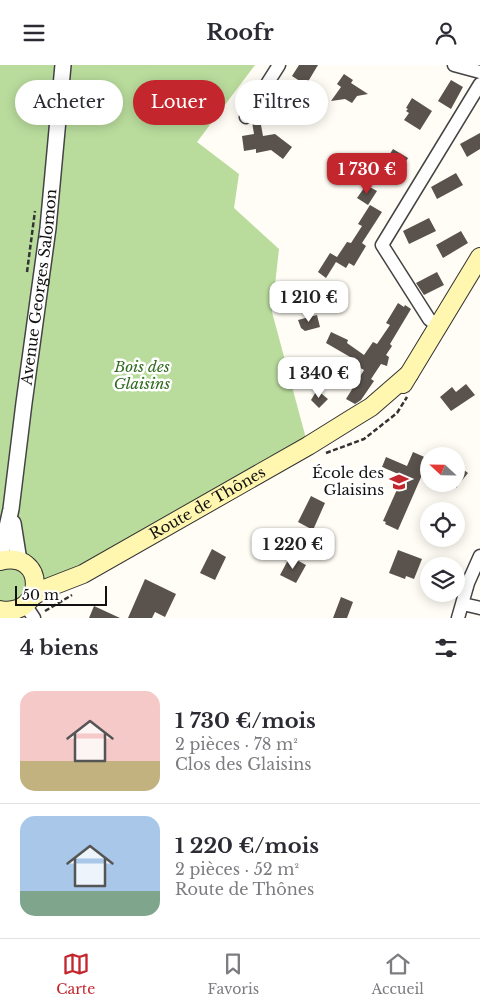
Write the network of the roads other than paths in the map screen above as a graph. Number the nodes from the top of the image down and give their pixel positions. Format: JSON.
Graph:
{"nodes":[{"id":1,"x":63,"y":65,"type":"edge"},
{"id":2,"x":279,"y":65,"type":"edge"},
{"id":3,"x":454,"y":65,"type":"edge"},
{"id":4,"x":480,"y":72,"type":"edge"},
{"id":5,"x":269,"y":80,"type":"edge"},
{"id":6,"x":480,"y":84,"type":"edge"},
{"id":7,"x":480,"y":257,"type":"edge"},
{"id":8,"x":437,"y":326,"type":"junction"},
{"id":9,"x":11,"y":509,"type":"junction"},
{"id":10,"x":480,"y":556,"type":"edge"},
{"id":11,"x":107,"y":559,"type":"junction"},
{"id":12,"x":0,"y":560,"type":"edge"},
{"id":13,"x":25,"y":566,"type":"junction"},
{"id":14,"x":463,"y":604,"type":"junction"},
{"id":15,"x":31,"y":607,"type":"edge"},
{"id":16,"x":480,"y":609,"type":"edge"},
{"id":17,"x":3,"y":614,"type":"edge"},
{"id":18,"x":458,"y":618,"type":"edge"}],
"edges":[{"from":1,"to":9,"type":"street","name":"Avenue Georges Salomon"},
{"from":2,"to":5,"type":"street"},
{"from":3,"to":4,"type":"street"},
{"from":6,"to":8,"type":"street"},
{"from":7,"to":8,"type":"main road","name":"Route de Thônes"},
{"from":8,"to":11,"type":"main road","name":"Route de Thônes"},
{"from":9,"to":12,"type":"street","name":"Avenue Georges Salomon"},
{"from":9,"to":13,"type":"street","name":"Avenue Georges Salomon"},
{"from":10,"to":14,"type":"street"},
{"from":11,"to":13,"type":"main road","name":"Route de Thônes"},
{"from":11,"to":15,"type":"main road","name":"Route de Thônes"},
{"from":12,"to":13,"type":"main road","name":"Route de Thônes"},
{"from":13,"to":15,"type":"main road"},
{"from":14,"to":16,"type":"street"},
{"from":14,"to":18,"type":"street"},
{"from":15,"to":17,"type":"main road","name":"Route de Thônes"}]}
